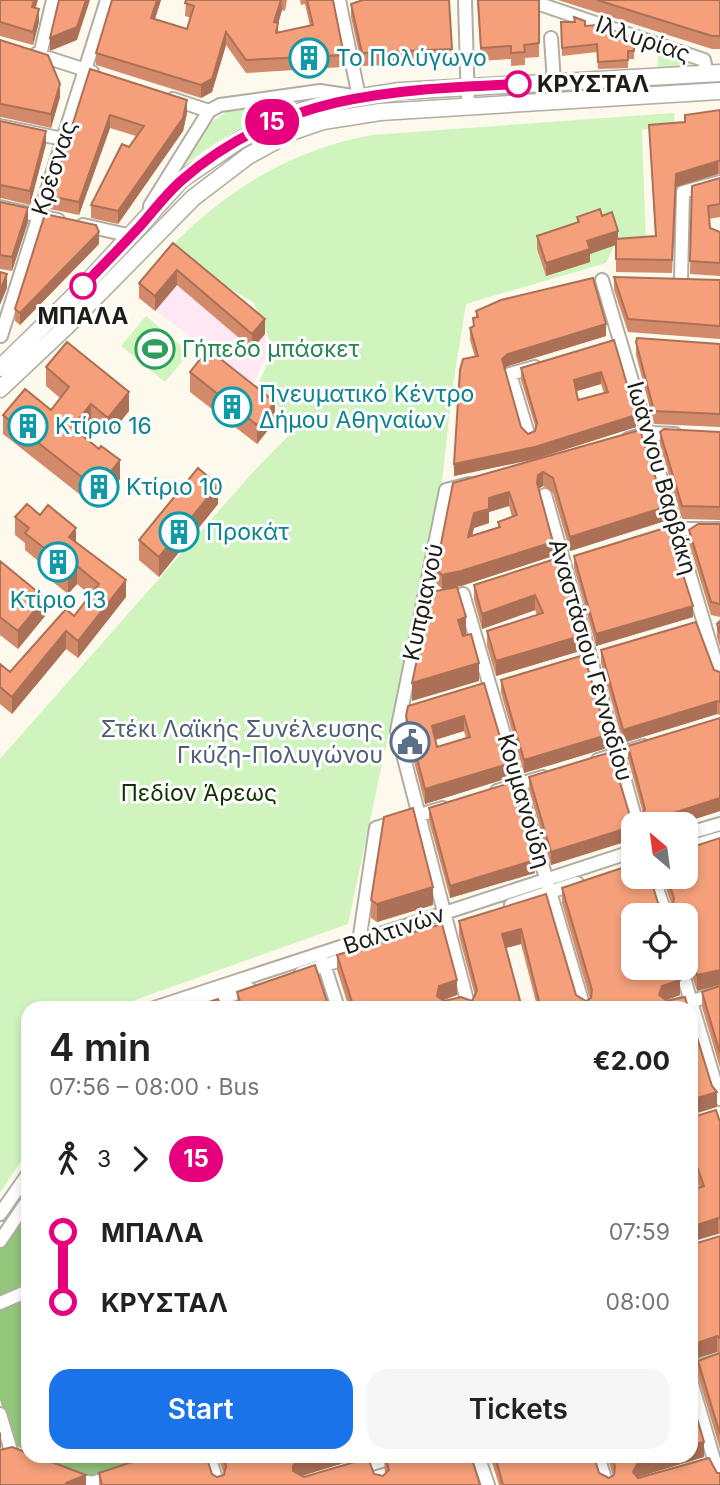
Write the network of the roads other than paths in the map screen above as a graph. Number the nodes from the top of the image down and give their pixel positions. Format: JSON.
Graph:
{"nodes":[{"id":1,"x":53,"y":0,"type":"edge"},
{"id":2,"x":107,"y":0,"type":"edge"},
{"id":3,"x":339,"y":0,"type":"edge"},
{"id":4,"x":465,"y":0,"type":"edge"},
{"id":5,"x":528,"y":0,"type":"edge"},
{"id":6,"x":551,"y":38,"type":"dead end"},
{"id":7,"x":27,"y":52,"type":"edge"},
{"id":8,"x":40,"y":55,"type":"junction"},
{"id":9,"x":85,"y":69,"type":"junction"},
{"id":10,"x":713,"y":73,"type":"edge"},
{"id":11,"x":111,"y":78,"type":"edge"},
{"id":12,"x":554,"y":82,"type":"junction"},
{"id":13,"x":467,"y":86,"type":"junction"},
{"id":14,"x":720,"y":91,"type":"edge"},
{"id":15,"x":163,"y":96,"type":"edge"},
{"id":16,"x":359,"y":97,"type":"junction"},
{"id":17,"x":468,"y":105,"type":"junction"},
{"id":18,"x":214,"y":108,"type":"junction"},
{"id":19,"x":0,"y":126,"type":"edge"},
{"id":20,"x":63,"y":139,"type":"junction"},
{"id":21,"x":720,"y":182,"type":"edge"},
{"id":22,"x":0,"y":207,"type":"edge"},
{"id":23,"x":39,"y":216,"type":"junction"},
{"id":24,"x":132,"y":236,"type":"junction"},
{"id":25,"x":679,"y":281,"type":"edge"},
{"id":26,"x":586,"y":282,"type":"edge"},
{"id":27,"x":1,"y":336,"type":"edge"},
{"id":28,"x":22,"y":359,"type":"junction"},
{"id":29,"x":548,"y":363,"type":"edge"},
{"id":30,"x":0,"y":368,"type":"edge"},
{"id":31,"x":0,"y":389,"type":"edge"},
{"id":32,"x":648,"y":433,"type":"junction"},
{"id":33,"x":684,"y":435,"type":"edge"},
{"id":34,"x":529,"y":437,"type":"edge"},
{"id":35,"x":611,"y":444,"type":"edge"},
{"id":36,"x":485,"y":480,"type":"edge"},
{"id":37,"x":545,"y":495,"type":"dead end"},
{"id":38,"x":669,"y":529,"type":"junction"},
{"id":39,"x":720,"y":529,"type":"edge"},
{"id":40,"x":450,"y":596,"type":"junction"},
{"id":41,"x":720,"y":624,"type":"edge"},
{"id":42,"x":698,"y":625,"type":"junction"},
{"id":43,"x":720,"y":677,"type":"edge"},
{"id":44,"x":497,"y":685,"type":"junction"},
{"id":45,"x":478,"y":691,"type":"edge"},
{"id":46,"x":412,"y":710,"type":"edge"},
{"id":47,"x":399,"y":714,"type":"junction"},
{"id":48,"x":656,"y":742,"type":"edge"},
{"id":49,"x":617,"y":754,"type":"junction"},
{"id":50,"x":580,"y":765,"type":"edge"},
{"id":51,"x":556,"y":773,"type":"edge"},
{"id":52,"x":519,"y":784,"type":"junction"},
{"id":53,"x":481,"y":796,"type":"edge"},
{"id":54,"x":455,"y":804,"type":"edge"},
{"id":55,"x":634,"y":812,"type":"edge"},
{"id":56,"x":417,"y":816,"type":"junction"},
{"id":57,"x":720,"y":824,"type":"edge"},
{"id":58,"x":698,"y":830,"type":"edge"},
{"id":59,"x":720,"y":838,"type":"edge"},
{"id":60,"x":698,"y":844,"type":"edge"},
{"id":61,"x":621,"y":856,"type":"edge"},
{"id":62,"x":621,"y":868,"type":"edge"},
{"id":63,"x":549,"y":886,"type":"junction"},
{"id":64,"x":444,"y":920,"type":"junction"},
{"id":65,"x":359,"y":942,"type":"junction"},
{"id":66,"x":323,"y":960,"type":"junction"},
{"id":67,"x":685,"y":980,"type":"edge"},
{"id":68,"x":720,"y":993,"type":"edge"},
{"id":69,"x":226,"y":997,"type":"edge"},
{"id":70,"x":199,"y":1001,"type":"edge"},
{"id":71,"x":336,"y":1001,"type":"edge"},
{"id":72,"x":463,"y":1001,"type":"edge"},
{"id":73,"x":582,"y":1001,"type":"edge"},
{"id":74,"x":691,"y":1001,"type":"joint"},
{"id":75,"x":698,"y":1025,"type":"edge"},
{"id":76,"x":720,"y":1099,"type":"edge"},
{"id":77,"x":21,"y":1184,"type":"edge"},
{"id":78,"x":21,"y":1210,"type":"edge"},
{"id":79,"x":0,"y":1214,"type":"edge"},
{"id":80,"x":0,"y":1241,"type":"edge"},
{"id":81,"x":21,"y":1293,"type":"edge"},
{"id":82,"x":0,"y":1303,"type":"edge"},
{"id":83,"x":720,"y":1360,"type":"edge"},
{"id":84,"x":698,"y":1367,"type":"edge"},
{"id":85,"x":698,"y":1408,"type":"edge"},
{"id":86,"x":0,"y":1414,"type":"edge"},
{"id":87,"x":6,"y":1456,"type":"edge"},
{"id":88,"x":211,"y":1463,"type":"edge"},
{"id":89,"x":480,"y":1463,"type":"edge"},
{"id":90,"x":600,"y":1463,"type":"edge"},
{"id":91,"x":712,"y":1463,"type":"edge"},
{"id":92,"x":374,"y":1465,"type":"edge"},
{"id":93,"x":127,"y":1472,"type":"edge"},
{"id":94,"x":65,"y":1474,"type":"edge"},
{"id":95,"x":337,"y":1474,"type":"edge"},
{"id":96,"x":720,"y":1480,"type":"edge"},
{"id":97,"x":91,"y":1484,"type":"edge"},
{"id":98,"x":218,"y":1485,"type":"edge"},
{"id":99,"x":488,"y":1485,"type":"edge"},
{"id":100,"x":607,"y":1485,"type":"edge"}],
"edges":[{"from":1,"to":8,"type":"street"},
{"from":2,"to":9,"type":"street","name":"Κρέσνας"},
{"from":3,"to":16,"type":"street"},
{"from":4,"to":13,"type":"street"},
{"from":5,"to":10,"type":"street","name":"Ιλλυρίας"},
{"from":6,"to":12,"type":"street"},
{"from":7,"to":8,"type":"street"},
{"from":8,"to":9,"type":"street"},
{"from":9,"to":11,"type":"street"},
{"from":9,"to":20,"type":"street","name":"Κρέσνας"},
{"from":10,"to":12,"type":"main road"},
{"from":12,"to":13,"type":"main road"},
{"from":13,"to":16,"type":"main road"},
{"from":13,"to":17,"type":"street"},
{"from":14,"to":17,"type":"main road"},
{"from":15,"to":18,"type":"street"},
{"from":16,"to":18,"type":"street"},
{"from":16,"to":24,"type":"main road"},
{"from":17,"to":28,"type":"main road"},
{"from":18,"to":24,"type":"street"},
{"from":19,"to":20,"type":"street"},
{"from":20,"to":23,"type":"street","name":"Κρέσνας"},
{"from":21,"to":25,"type":"street"},
{"from":22,"to":23,"type":"street"},
{"from":23,"to":24,"type":"street"},
{"from":23,"to":27,"type":"street","name":"Κρέσνας"},
{"from":24,"to":28,"type":"main road"},
{"from":26,"to":32,"type":"street","name":"Ιωάννου Βαρβάκη"},
{"from":27,"to":28,"type":"street"},
{"from":28,"to":30,"type":"main road"},
{"from":28,"to":31,"type":"main road"},
{"from":29,"to":34,"type":"street"},
{"from":32,"to":33,"type":"street"},
{"from":32,"to":35,"type":"street"},
{"from":32,"to":38,"type":"street","name":"Ιωάννου Βαρβάκη"},
{"from":36,"to":40,"type":"street","name":"Κυπριανού"},
{"from":37,"to":49,"type":"street","name":"Αναστάσιου Γενναδίου"},
{"from":38,"to":39,"type":"street"},
{"from":38,"to":42,"type":"street","name":"Ιωάννου Βαρβάκη"},
{"from":40,"to":44,"type":"street","name":"Κουμανούδη"},
{"from":40,"to":47,"type":"street","name":"Κυπριανού"},
{"from":41,"to":42,"type":"street"},
{"from":42,"to":43,"type":"street","name":"Ιωάννου Βαρβάκη"},
{"from":44,"to":45,"type":"street"},
{"from":44,"to":52,"type":"street","name":"Κουμανούδη"},
{"from":46,"to":47,"type":"street"},
{"from":47,"to":56,"type":"street","name":"Κυπριανού"},
{"from":48,"to":49,"type":"street"},
{"from":49,"to":50,"type":"street"},
{"from":49,"to":55,"type":"street","name":"Αναστάσιου Γενναδίου"},
{"from":51,"to":52,"type":"street"},
{"from":52,"to":53,"type":"street"},
{"from":52,"to":63,"type":"street","name":"Κουμανούδη"},
{"from":54,"to":56,"type":"street"},
{"from":56,"to":64,"type":"street","name":"Κυπριανού"},
{"from":56,"to":65,"type":"street"},
{"from":57,"to":58,"type":"street"},
{"from":59,"to":60,"type":"street"},
{"from":61,"to":63,"type":"street","name":"Βαλτινών"},
{"from":62,"to":63,"type":"street","name":"Βαλτινών"},
{"from":63,"to":64,"type":"street","name":"Βαλτινών"},
{"from":63,"to":73,"type":"street","name":"Κουμανούδη"},
{"from":64,"to":65,"type":"street","name":"Βαλτινών"},
{"from":64,"to":66,"type":"street","name":"Βαλτινών"},
{"from":64,"to":72,"type":"street","name":"Κυπριανού"},
{"from":65,"to":66,"type":"street","name":"Βαλτινών"},
{"from":66,"to":69,"type":"street","name":"Βαλτινών"},
{"from":66,"to":71,"type":"street"},
{"from":67,"to":74,"type":"street"},
{"from":68,"to":74,"type":"street"},
{"from":69,"to":70,"type":"street","name":"Βαλτινών"},
{"from":75,"to":76,"type":"street"},
{"from":77,"to":79,"type":"street"},
{"from":78,"to":80,"type":"street"},
{"from":81,"to":82,"type":"street"},
{"from":83,"to":84,"type":"street"},
{"from":85,"to":91,"type":"street"},
{"from":86,"to":87,"type":"street"},
{"from":88,"to":98,"type":"street"},
{"from":89,"to":99,"type":"street"},
{"from":90,"to":100,"type":"street"},
{"from":91,"to":96,"type":"street"},
{"from":92,"to":95,"type":"street"},
{"from":93,"to":97,"type":"street"},
{"from":94,"to":97,"type":"street"}]}
